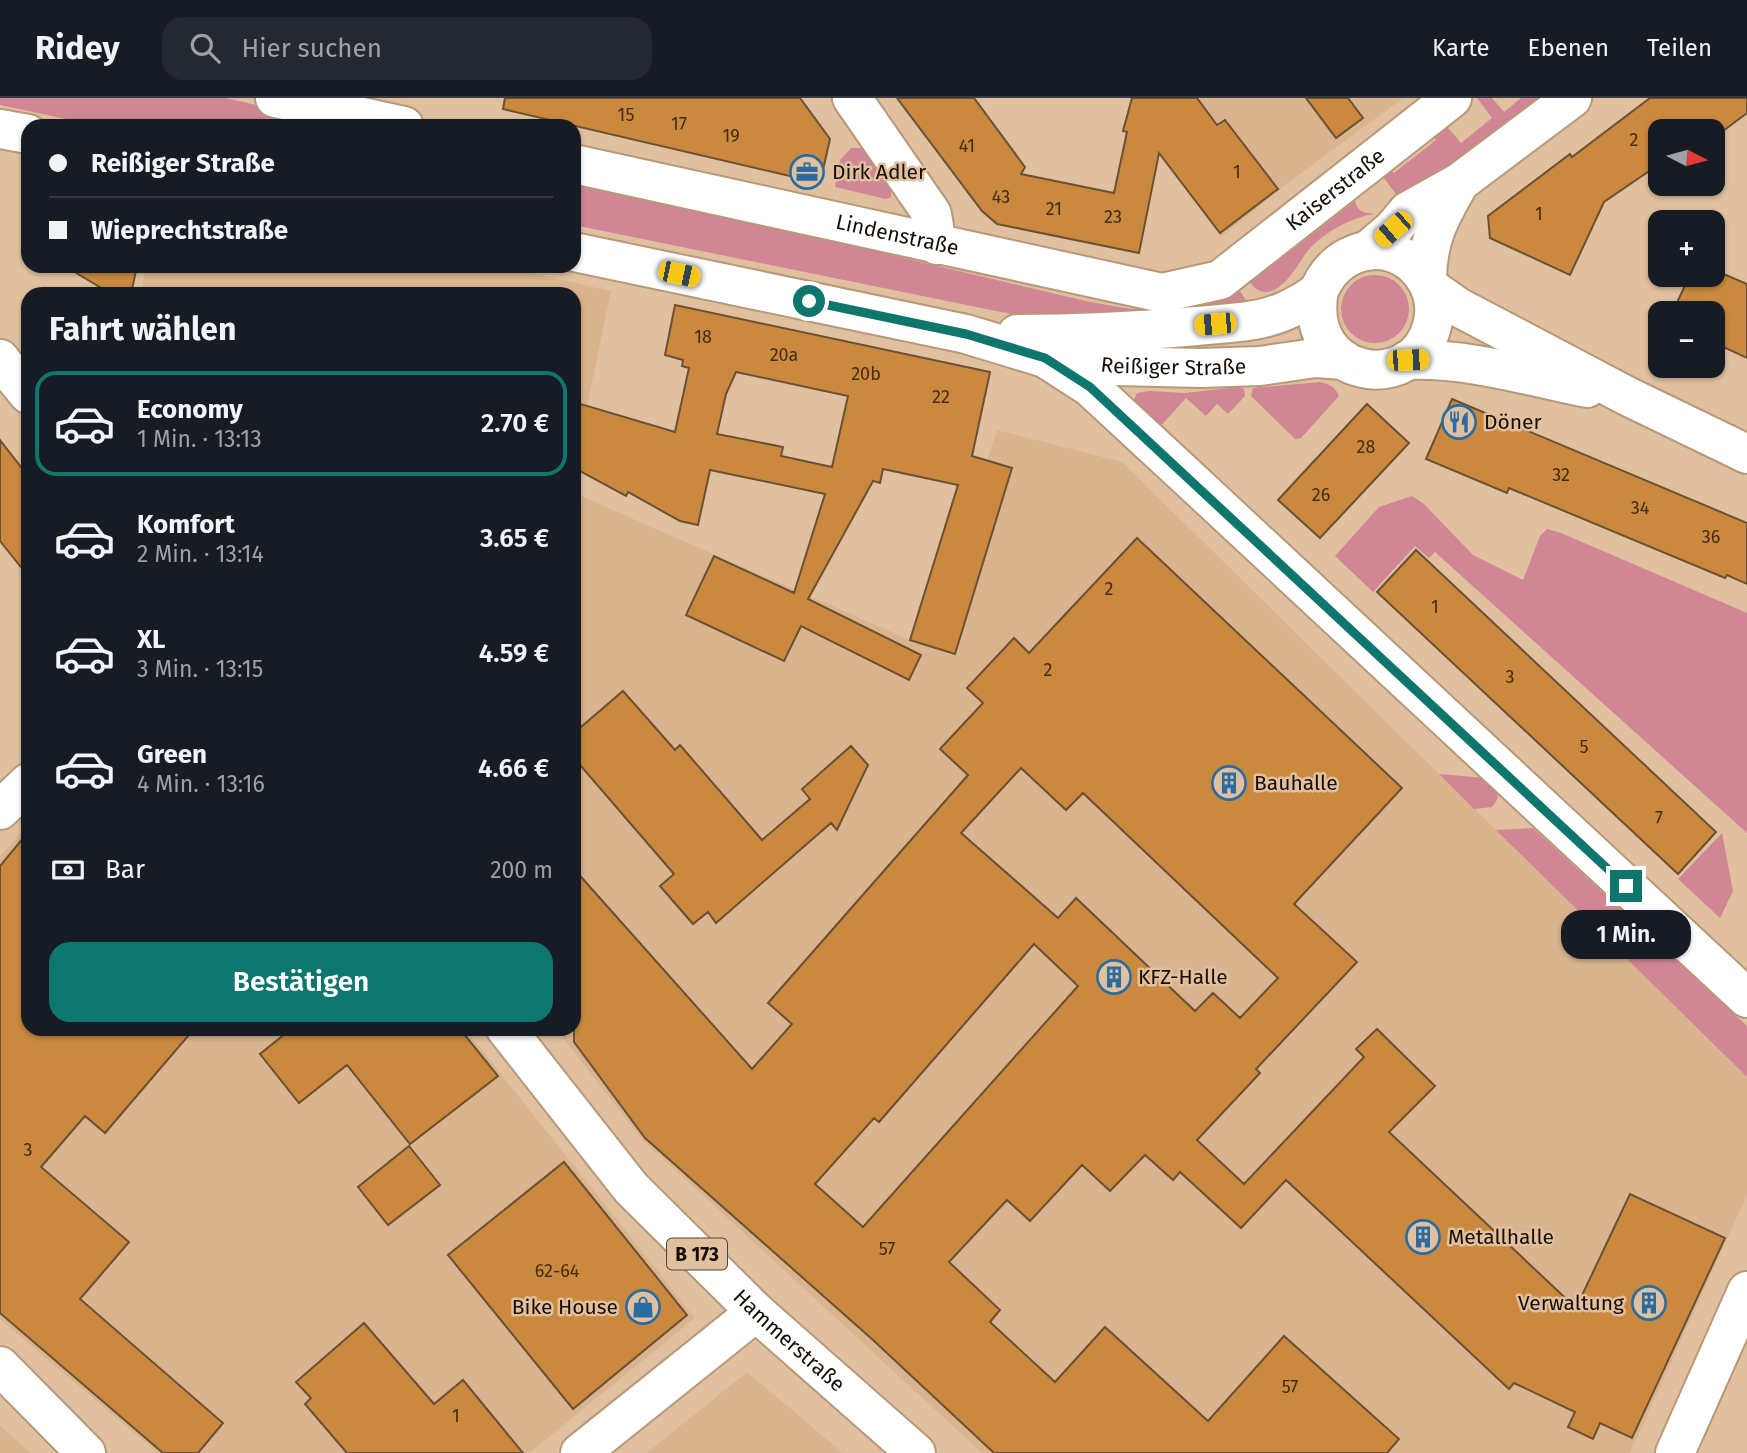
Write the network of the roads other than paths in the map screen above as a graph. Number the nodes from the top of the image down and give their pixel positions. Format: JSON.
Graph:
{"nodes":[{"id":1,"x":275,"y":98,"type":"edge"},
{"id":2,"x":852,"y":98,"type":"edge"},
{"id":3,"x":1452,"y":98,"type":"edge"},
{"id":4,"x":1572,"y":98,"type":"edge"},
{"id":5,"x":346,"y":105,"type":"edge"},
{"id":6,"x":385,"y":119,"type":"edge"},
{"id":7,"x":0,"y":129,"type":"edge"},
{"id":8,"x":21,"y":133,"type":"edge"},
{"id":9,"x":581,"y":166,"type":"edge"},
{"id":10,"x":1460,"y":182,"type":"junction"},
{"id":11,"x":937,"y":245,"type":"junction"},
{"id":12,"x":1367,"y":251,"type":"junction"},
{"id":13,"x":581,"y":253,"type":"edge"},
{"id":14,"x":1220,"y":280,"type":"joint"},
{"id":15,"x":1429,"y":284,"type":"junction"},
{"id":16,"x":1319,"y":290,"type":"junction"},
{"id":17,"x":966,"y":334,"type":"junction"},
{"id":18,"x":1045,"y":358,"type":"junction"},
{"id":19,"x":0,"y":359,"type":"edge"},
{"id":20,"x":1344,"y":360,"type":"junction"},
{"id":21,"x":1408,"y":360,"type":"junction"},
{"id":22,"x":21,"y":385,"type":"edge"},
{"id":23,"x":1627,"y":396,"type":"junction"},
{"id":24,"x":1747,"y":454,"type":"edge"},
{"id":25,"x":21,"y":790,"type":"edge"},
{"id":26,"x":0,"y":810,"type":"edge"},
{"id":27,"x":1747,"y":998,"type":"edge"},
{"id":28,"x":512,"y":1036,"type":"edge"},
{"id":29,"x":1747,"y":1291,"type":"edge"},
{"id":30,"x":757,"y":1312,"type":"junction"},
{"id":31,"x":0,"y":1366,"type":"edge"},
{"id":32,"x":86,"y":1453,"type":"edge"},
{"id":33,"x":580,"y":1453,"type":"edge"},
{"id":34,"x":916,"y":1453,"type":"edge"},
{"id":35,"x":1675,"y":1453,"type":"edge"}],
"edges":[{"from":1,"to":5,"type":"street"},
{"from":2,"to":11,"type":"street"},
{"from":3,"to":14,"type":"street","name":"Kaiserstraße"},
{"from":4,"to":10,"type":"street"},
{"from":5,"to":6,"type":"street"},
{"from":7,"to":8,"type":"street"},
{"from":9,"to":11,"type":"street","name":"Lindenstraße"},
{"from":10,"to":12,"type":"street"},
{"from":10,"to":15,"type":"street"},
{"from":11,"to":14,"type":"street","name":"Lindenstraße"},
{"from":12,"to":15,"type":"street","name":"Reißiger Straße"},
{"from":12,"to":16,"type":"street","name":"Reißiger Straße"},
{"from":13,"to":17,"type":"street","name":"Reißiger Straße"},
{"from":15,"to":21,"type":"street"},
{"from":15,"to":23,"type":"street","name":"Reißiger Straße"},
{"from":16,"to":17,"type":"street","name":"Reißiger Straße"},
{"from":16,"to":20,"type":"street"},
{"from":17,"to":18,"type":"street","name":"Reißiger Straße"},
{"from":18,"to":20,"type":"street","name":"Reißiger Straße"},
{"from":18,"to":27,"type":"street"},
{"from":19,"to":22,"type":"street"},
{"from":20,"to":21,"type":"street","name":"Reißiger Straße"},
{"from":21,"to":23,"type":"street","name":"Reißiger Straße"},
{"from":23,"to":24,"type":"street","name":"Reißiger Straße"},
{"from":25,"to":26,"type":"street"},
{"from":28,"to":30,"type":"street","name":"Hammerstraße","number":"B 173"},
{"from":29,"to":35,"type":"street"},
{"from":30,"to":33,"type":"street"},
{"from":30,"to":34,"type":"street","name":"Hammerstraße","number":"B 173"},
{"from":31,"to":32,"type":"street"}]}
